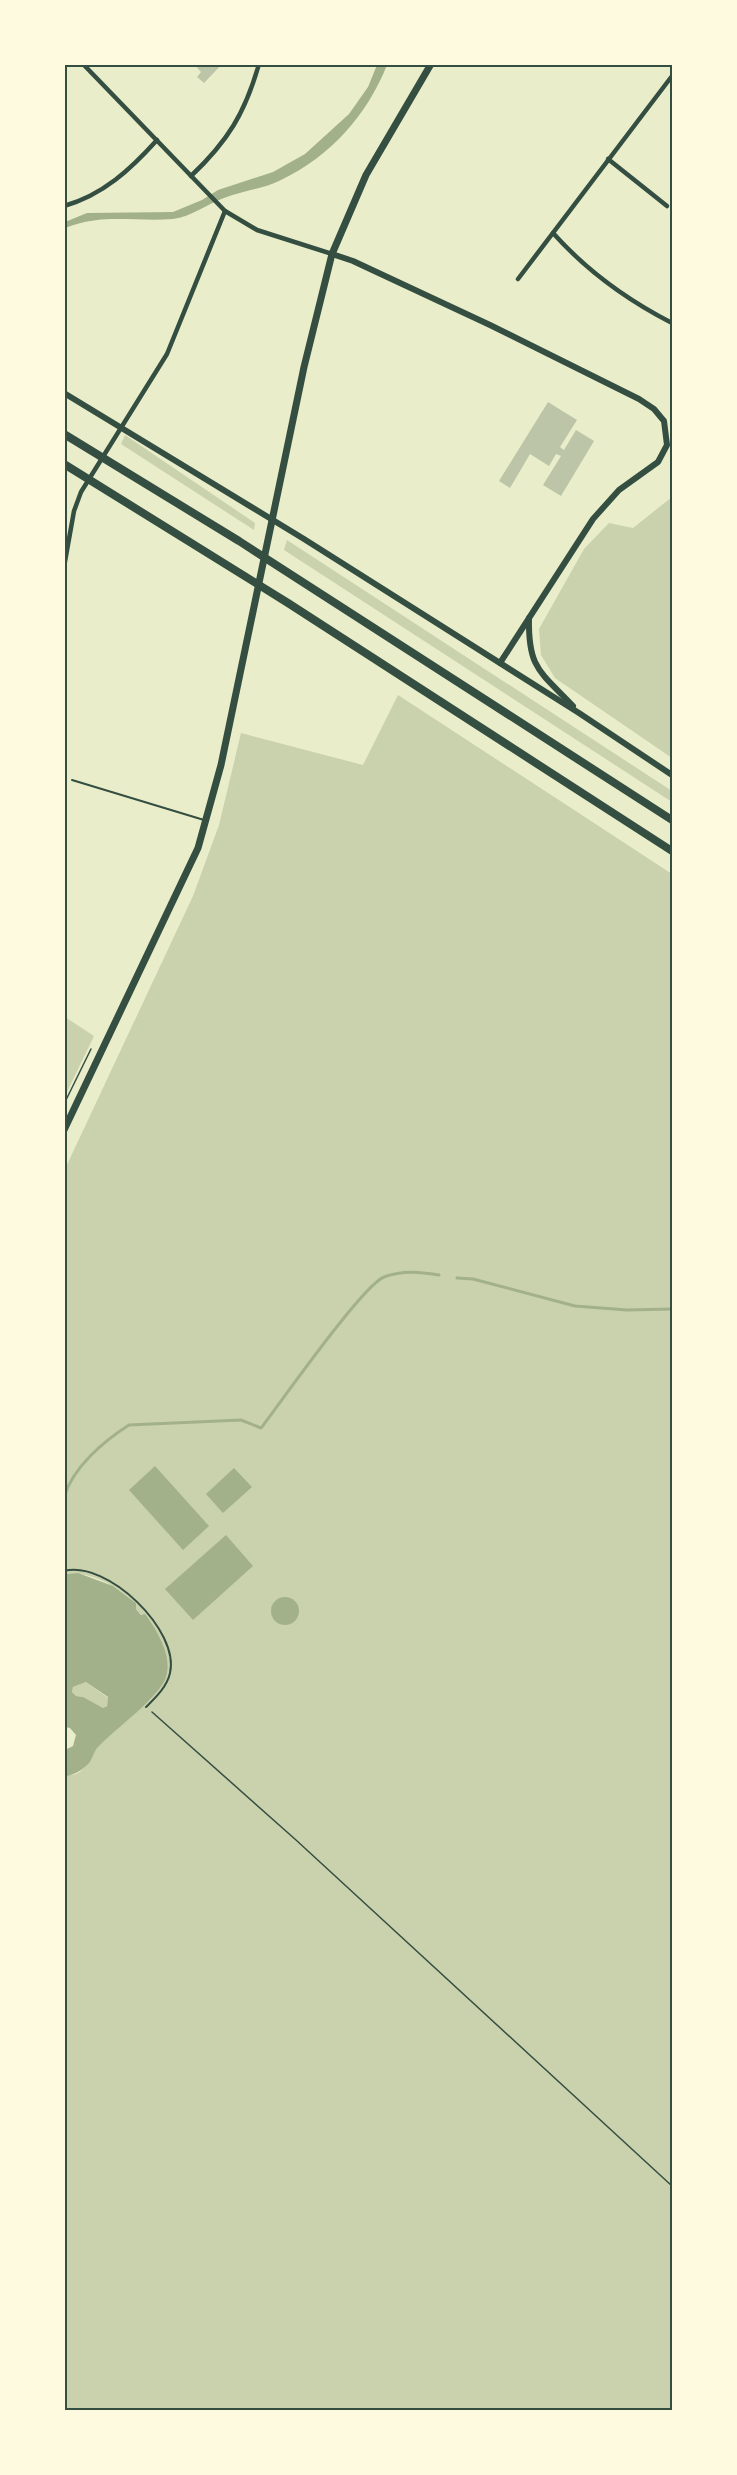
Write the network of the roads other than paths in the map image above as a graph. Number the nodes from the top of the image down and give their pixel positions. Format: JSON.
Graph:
{"nodes":[{"id":1,"x":83,"y":64,"type":"edge"},
{"id":2,"x":259,"y":64,"type":"edge"},
{"id":3,"x":431,"y":64,"type":"edge"},
{"id":4,"x":672,"y":76,"type":"edge"},
{"id":5,"x":157,"y":140,"type":"junction"},
{"id":6,"x":608,"y":159,"type":"junction"},
{"id":7,"x":191,"y":176,"type":"junction"},
{"id":8,"x":64,"y":206,"type":"edge"},
{"id":9,"x":667,"y":206,"type":"dead end"},
{"id":10,"x":225,"y":211,"type":"junction"},
{"id":11,"x":553,"y":233,"type":"junction"},
{"id":12,"x":332,"y":254,"type":"junction"},
{"id":13,"x":518,"y":279,"type":"dead end"},
{"id":14,"x":672,"y":323,"type":"edge"},
{"id":15,"x":64,"y":393,"type":"edge"},
{"id":16,"x":64,"y":434,"type":"edge"},
{"id":17,"x":64,"y":464,"type":"edge"},
{"id":18,"x":64,"y":567,"type":"edge"},
{"id":19,"x":529,"y":618,"type":"junction"},
{"id":20,"x":500,"y":663,"type":"junction"},
{"id":21,"x":579,"y":713,"type":"junction"},
{"id":22,"x":672,"y":775,"type":"edge"},
{"id":23,"x":72,"y":780,"type":"dead end"},
{"id":24,"x":672,"y":820,"type":"edge"},
{"id":25,"x":207,"y":821,"type":"junction"},
{"id":26,"x":672,"y":851,"type":"edge"},
{"id":27,"x":64,"y":1130,"type":"edge"},
{"id":28,"x":64,"y":1571,"type":"edge"},
{"id":29,"x":146,"y":1707,"type":"road end"}],
"edges":[{"from":1,"to":5,"type":"street"},
{"from":2,"to":7,"type":"street"},
{"from":3,"to":12,"type":"main road"},
{"from":4,"to":6,"type":"street"},
{"from":5,"to":7,"type":"street"},
{"from":5,"to":8,"type":"street"},
{"from":6,"to":9,"type":"street"},
{"from":6,"to":11,"type":"street"},
{"from":7,"to":10,"type":"street"},
{"from":10,"to":12,"type":"street"},
{"from":10,"to":18,"type":"street"},
{"from":11,"to":13,"type":"street"},
{"from":11,"to":14,"type":"street"},
{"from":12,"to":19,"type":"main road"},
{"from":12,"to":25,"type":"main road"},
{"from":15,"to":20,"type":"main road"},
{"from":16,"to":24,"type":"highway"},
{"from":17,"to":26,"type":"highway"},
{"from":19,"to":20,"type":"main road"},
{"from":19,"to":21,"type":"main road"},
{"from":20,"to":21,"type":"main road"},
{"from":21,"to":22,"type":"main road"},
{"from":23,"to":25,"type":"lane"},
{"from":25,"to":27,"type":"main road"},
{"from":28,"to":29,"type":"lane"}]}
